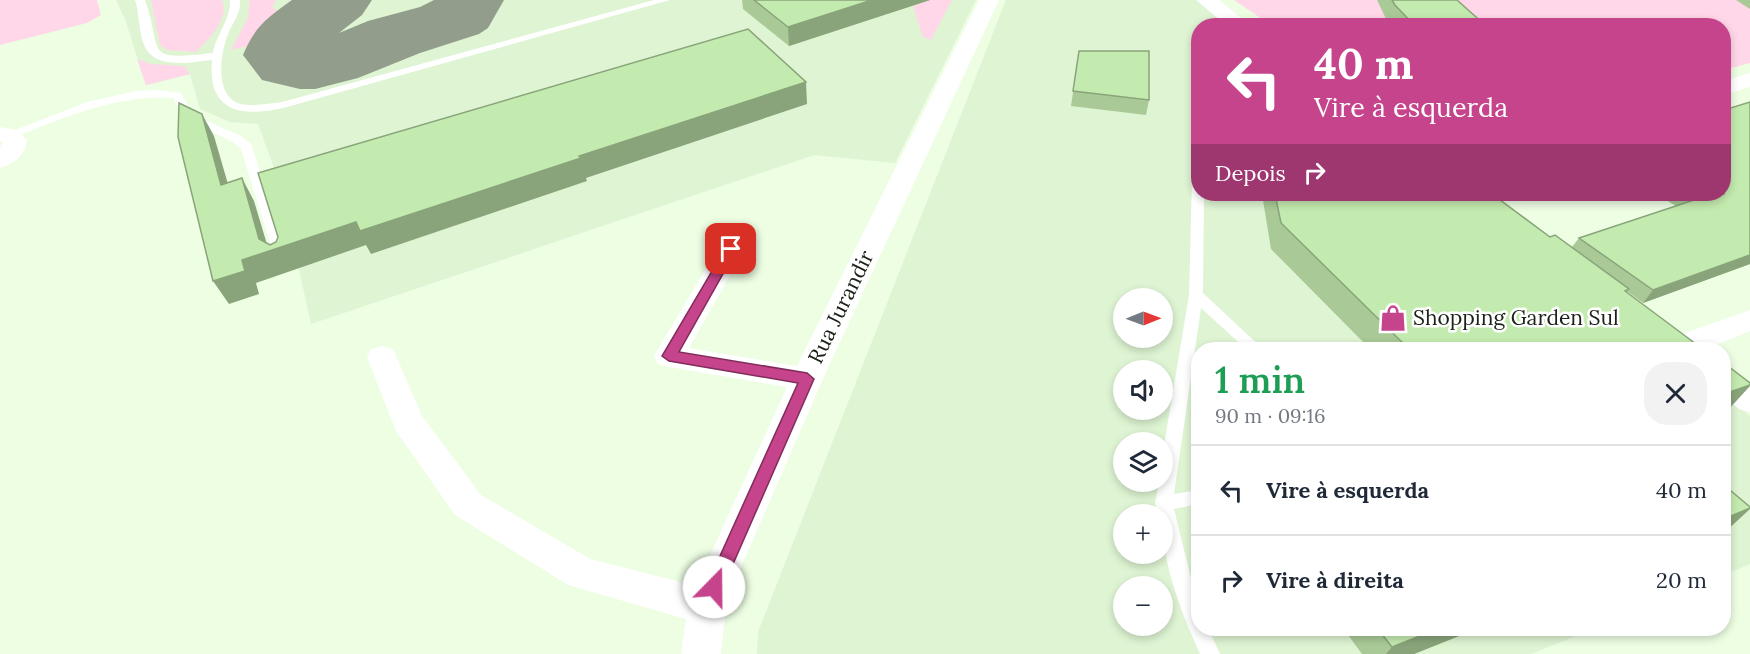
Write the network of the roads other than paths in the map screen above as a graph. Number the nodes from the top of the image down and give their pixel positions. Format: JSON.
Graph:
{"nodes":[{"id":1,"x":140,"y":0,"type":"edge"},
{"id":2,"x":235,"y":0,"type":"edge"},
{"id":3,"x":665,"y":0,"type":"edge"},
{"id":4,"x":989,"y":0,"type":"edge"},
{"id":5,"x":1206,"y":0,"type":"edge"},
{"id":6,"x":1230,"y":18,"type":"edge"},
{"id":7,"x":217,"y":56,"type":"junction"},
{"id":8,"x":1750,"y":80,"type":"edge"},
{"id":9,"x":1731,"y":86,"type":"edge"},
{"id":10,"x":4,"y":135,"type":"edge"},
{"id":11,"x":0,"y":161,"type":"edge"},
{"id":12,"x":1198,"y":201,"type":"edge"},
{"id":13,"x":731,"y":249,"type":"dead end"},
{"id":14,"x":282,"y":261,"type":"edge"},
{"id":15,"x":1196,"y":295,"type":"junction"},
{"id":16,"x":1750,"y":320,"type":"edge"},
{"id":17,"x":1248,"y":342,"type":"edge"},
{"id":18,"x":1677,"y":342,"type":"edge"},
{"id":19,"x":382,"y":357,"type":"dead end"},
{"id":20,"x":807,"y":379,"type":"junction"},
{"id":21,"x":1731,"y":385,"type":"edge"},
{"id":22,"x":1750,"y":400,"type":"edge"},
{"id":23,"x":1191,"y":498,"type":"edge"},
{"id":24,"x":1164,"y":503,"type":"junction"},
{"id":25,"x":706,"y":607,"type":"junction"},
{"id":26,"x":1191,"y":612,"type":"edge"},
{"id":27,"x":1201,"y":636,"type":"edge"},
{"id":28,"x":701,"y":654,"type":"edge"},
{"id":29,"x":1209,"y":654,"type":"edge"}],
"edges":[{"from":1,"to":7,"type":"lane"},
{"from":2,"to":7,"type":"lane"},
{"from":3,"to":7,"type":"lane"},
{"from":4,"to":20,"type":"street","name":"Rua Jurandir"},
{"from":5,"to":6,"type":"street"},
{"from":8,"to":9,"type":"street"},
{"from":10,"to":11,"type":"street"},
{"from":10,"to":14,"type":"lane"},
{"from":12,"to":15,"type":"lane"},
{"from":13,"to":20,"type":"street"},
{"from":15,"to":17,"type":"lane"},
{"from":15,"to":24,"type":"lane"},
{"from":16,"to":18,"type":"street"},
{"from":19,"to":25,"type":"street"},
{"from":20,"to":25,"type":"street","name":"Rua Jurandir"},
{"from":21,"to":22,"type":"street"},
{"from":23,"to":24,"type":"lane"},
{"from":24,"to":26,"type":"lane"},
{"from":25,"to":28,"type":"street","name":"Rua Jurandir"},
{"from":27,"to":29,"type":"lane"}]}
